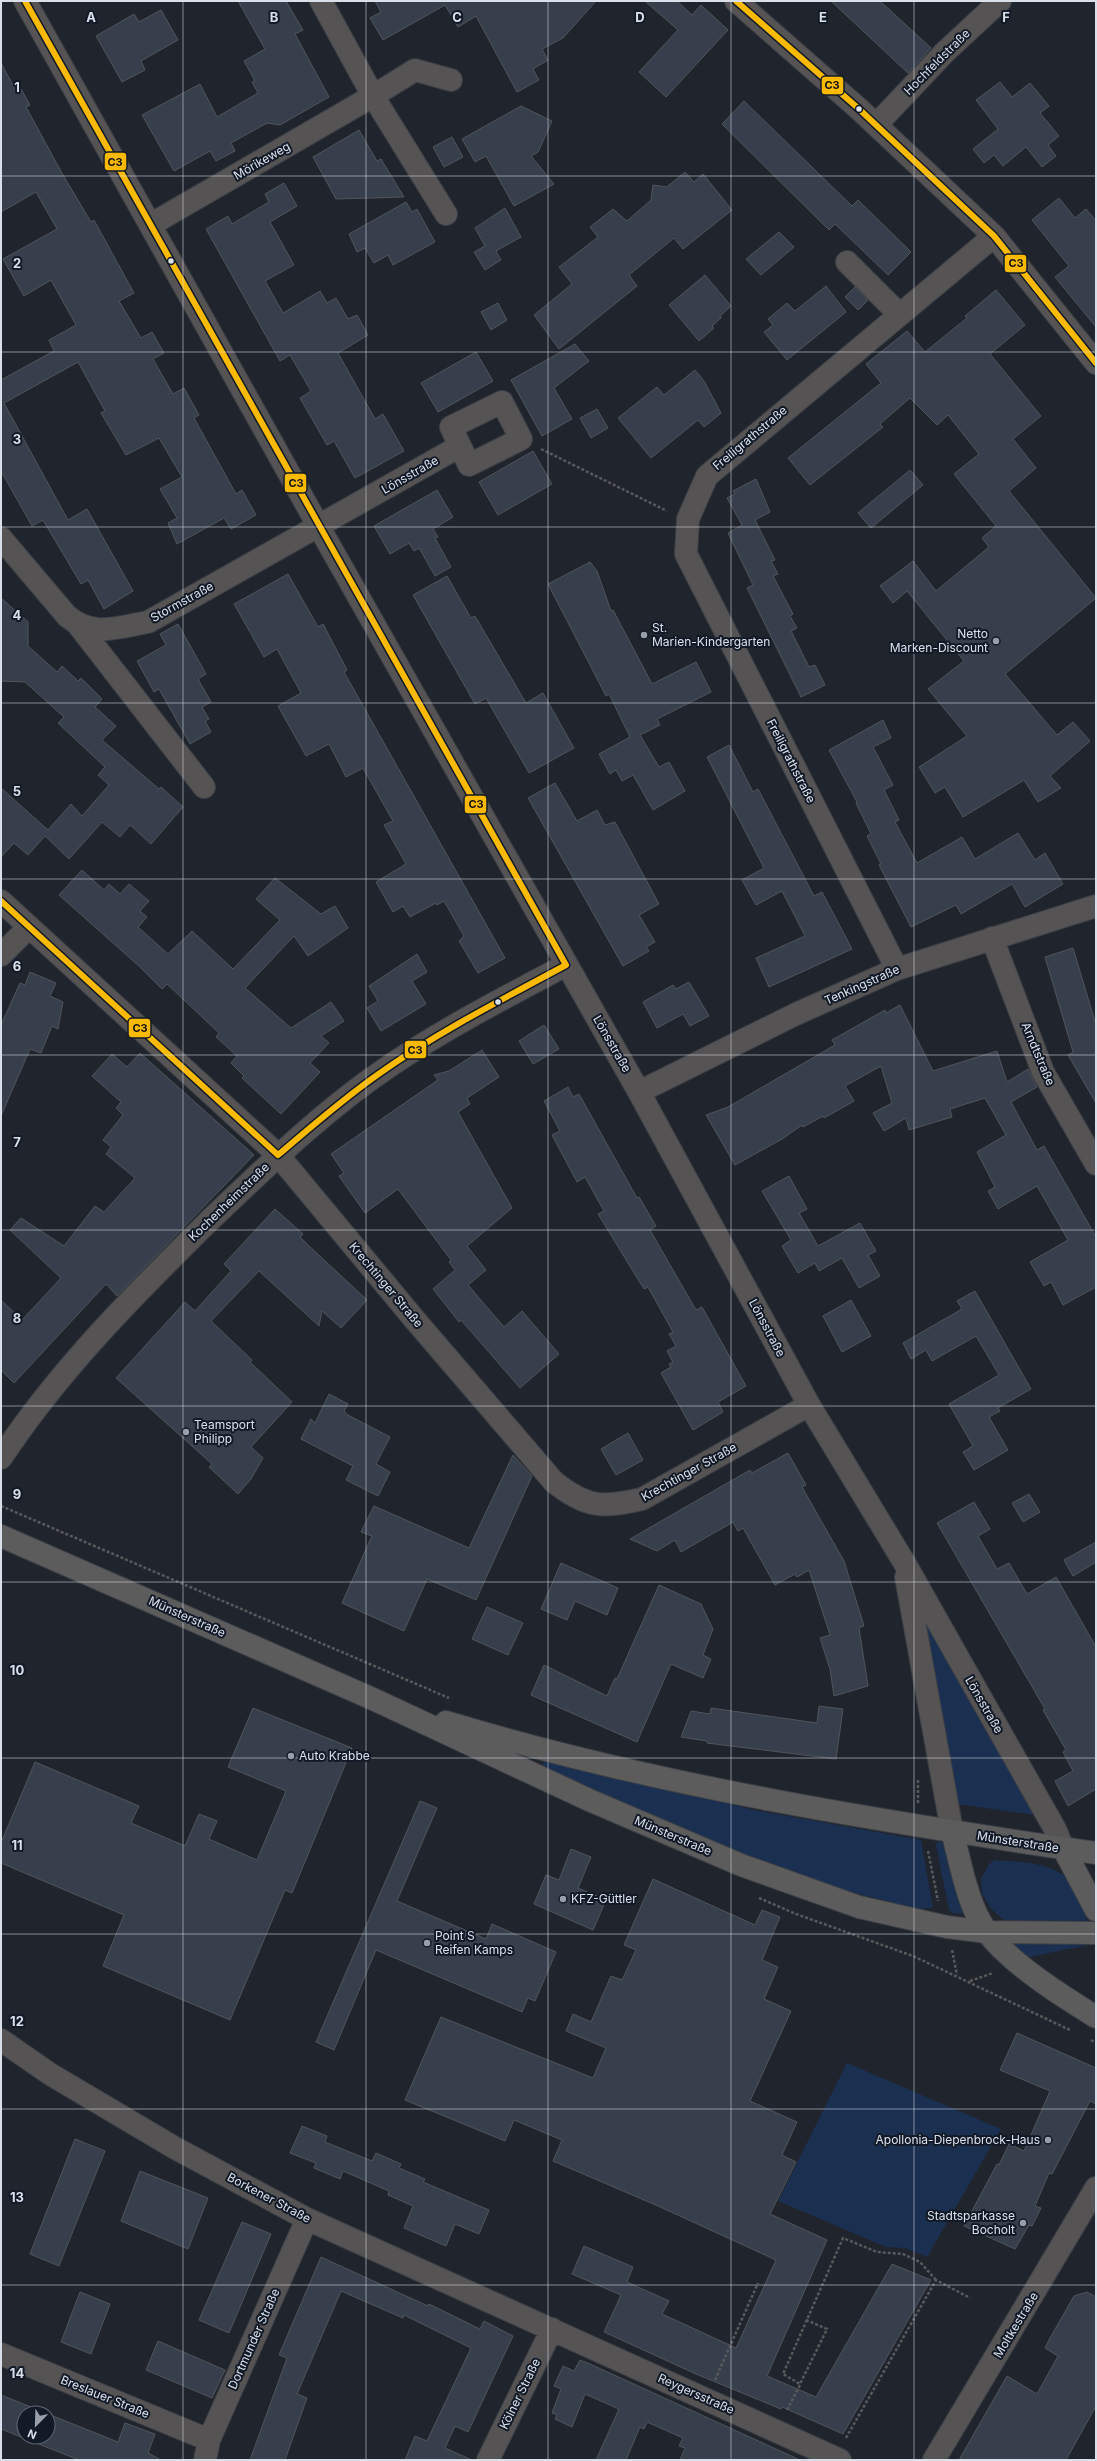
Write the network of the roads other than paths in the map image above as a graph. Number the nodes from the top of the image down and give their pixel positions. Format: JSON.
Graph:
{"nodes":[{"id":1,"x":25,"y":1,"type":"edge"},
{"id":2,"x":321,"y":1,"type":"edge"},
{"id":3,"x":736,"y":1,"type":"edge"},
{"id":4,"x":1000,"y":1,"type":"edge"},
{"id":5,"x":451,"y":80,"type":"dead end"},
{"id":6,"x":374,"y":96,"type":"junction"},
{"id":7,"x":876,"y":125,"type":"junction"},
{"id":8,"x":446,"y":214,"type":"dead end"},
{"id":9,"x":150,"y":225,"type":"junction"},
{"id":10,"x":994,"y":236,"type":"junction"},
{"id":11,"x":847,"y":262,"type":"dead end"},
{"id":12,"x":899,"y":314,"type":"junction"},
{"id":13,"x":1096,"y":363,"type":"edge"},
{"id":14,"x":460,"y":446,"type":"junction"},
{"id":15,"x":319,"y":527,"type":"junction"},
{"id":16,"x":1,"y":538,"type":"edge"},
{"id":17,"x":79,"y":626,"type":"junction"},
{"id":18,"x":204,"y":787,"type":"dead end"},
{"id":19,"x":1,"y":901,"type":"edge"},
{"id":20,"x":1096,"y":906,"type":"edge"},
{"id":21,"x":28,"y":927,"type":"junction"},
{"id":22,"x":992,"y":938,"type":"junction"},
{"id":23,"x":1,"y":955,"type":"edge"},
{"id":24,"x":566,"y":965,"type":"junction"},
{"id":25,"x":897,"y":969,"type":"junction"},
{"id":26,"x":639,"y":1092,"type":"junction"},
{"id":27,"x":278,"y":1155,"type":"junction"},
{"id":28,"x":1096,"y":1164,"type":"edge"},
{"id":29,"x":809,"y":1406,"type":"junction"},
{"id":30,"x":1,"y":1458,"type":"edge"},
{"id":31,"x":1,"y":1536,"type":"edge"},
{"id":32,"x":904,"y":1562,"type":"junction"},
{"id":33,"x":373,"y":1699,"type":"junction"},
{"id":34,"x":952,"y":1832,"type":"junction"},
{"id":35,"x":1064,"y":1848,"type":"junction"},
{"id":36,"x":1096,"y":1853,"type":"edge"},
{"id":37,"x":1096,"y":1910,"type":"edge"},
{"id":38,"x":987,"y":1932,"type":"junction"},
{"id":39,"x":1096,"y":1933,"type":"edge"},
{"id":40,"x":1096,"y":2016,"type":"edge"},
{"id":41,"x":1,"y":2040,"type":"edge"},
{"id":42,"x":1096,"y":2188,"type":"edge"},
{"id":43,"x":307,"y":2219,"type":"junction"},
{"id":44,"x":552,"y":2329,"type":"junction"},
{"id":45,"x":1,"y":2354,"type":"edge"},
{"id":46,"x":207,"y":2450,"type":"edge"},
{"id":47,"x":838,"y":2459,"type":"edge"},
{"id":48,"x":488,"y":2460,"type":"edge"},
{"id":49,"x":934,"y":2460,"type":"edge"}],
"edges":[{"from":1,"to":9,"type":"street","name":"Lönsstraße"},
{"from":2,"to":6,"type":"street"},
{"from":3,"to":7,"type":"street"},
{"from":4,"to":7,"type":"street","name":"Hochfeldstraße"},
{"from":5,"to":6,"type":"street","name":"Mörikeweg"},
{"from":6,"to":8,"type":"street"},
{"from":6,"to":9,"type":"street","name":"Mörikeweg"},
{"from":7,"to":10,"type":"street"},
{"from":9,"to":15,"type":"street","name":"Lönsstraße"},
{"from":10,"to":12,"type":"street","name":"Freiligrathstraße"},
{"from":10,"to":13,"type":"street"},
{"from":11,"to":12,"type":"street"},
{"from":12,"to":25,"type":"street","name":"Freiligrathstraße"},
{"from":14,"to":14,"type":"street"},
{"from":14,"to":15,"type":"street","name":"Lönsstraße"},
{"from":15,"to":17,"type":"street","name":"Stormstraße"},
{"from":15,"to":24,"type":"street","name":"Lönsstraße"},
{"from":16,"to":17,"type":"street"},
{"from":17,"to":18,"type":"street"},
{"from":19,"to":21,"type":"street","name":"Krechtinger Straße"},
{"from":20,"to":22,"type":"street","name":"Tenkingstraße"},
{"from":21,"to":23,"type":"street"},
{"from":21,"to":27,"type":"street","name":"Krechtinger Straße"},
{"from":22,"to":25,"type":"street","name":"Tenkingstraße"},
{"from":22,"to":28,"type":"street","name":"Arndtstraße"},
{"from":24,"to":26,"type":"street","name":"Lönsstraße"},
{"from":24,"to":27,"type":"street","name":"Kochenheimstraße"},
{"from":25,"to":26,"type":"street","name":"Tenkingstraße"},
{"from":26,"to":29,"type":"street","name":"Lönsstraße"},
{"from":27,"to":29,"type":"street","name":"Krechtinger Straße"},
{"from":27,"to":30,"type":"street","name":"Kochenheimstraße"},
{"from":29,"to":32,"type":"street","name":"Lönsstraße"},
{"from":31,"to":33,"type":"main road","name":"Münsterstraße"},
{"from":32,"to":34,"type":"street","name":"Lönsstraße"},
{"from":32,"to":35,"type":"street","name":"Lönsstraße"},
{"from":33,"to":34,"type":"main road","name":"Münsterstraße"},
{"from":33,"to":38,"type":"main road","name":"Münsterstraße"},
{"from":34,"to":35,"type":"main road","name":"Münsterstraße"},
{"from":34,"to":38,"type":"main road"},
{"from":35,"to":36,"type":"main road"},
{"from":35,"to":37,"type":"main road","name":"Münsterstraße"},
{"from":38,"to":39,"type":"main road","name":"Münsterstraße"},
{"from":38,"to":40,"type":"main road"},
{"from":41,"to":43,"type":"street","name":"Borkener Straße"},
{"from":42,"to":49,"type":"street","name":"Moltkestraße"},
{"from":43,"to":44,"type":"street","name":"Borkener Straße"},
{"from":43,"to":46,"type":"street","name":"Dortmunder Straße"},
{"from":44,"to":47,"type":"street","name":"Reygersstraße"},
{"from":44,"to":48,"type":"street","name":"Kölner Straße"},
{"from":45,"to":46,"type":"street","name":"Breslauer Straße"}]}
